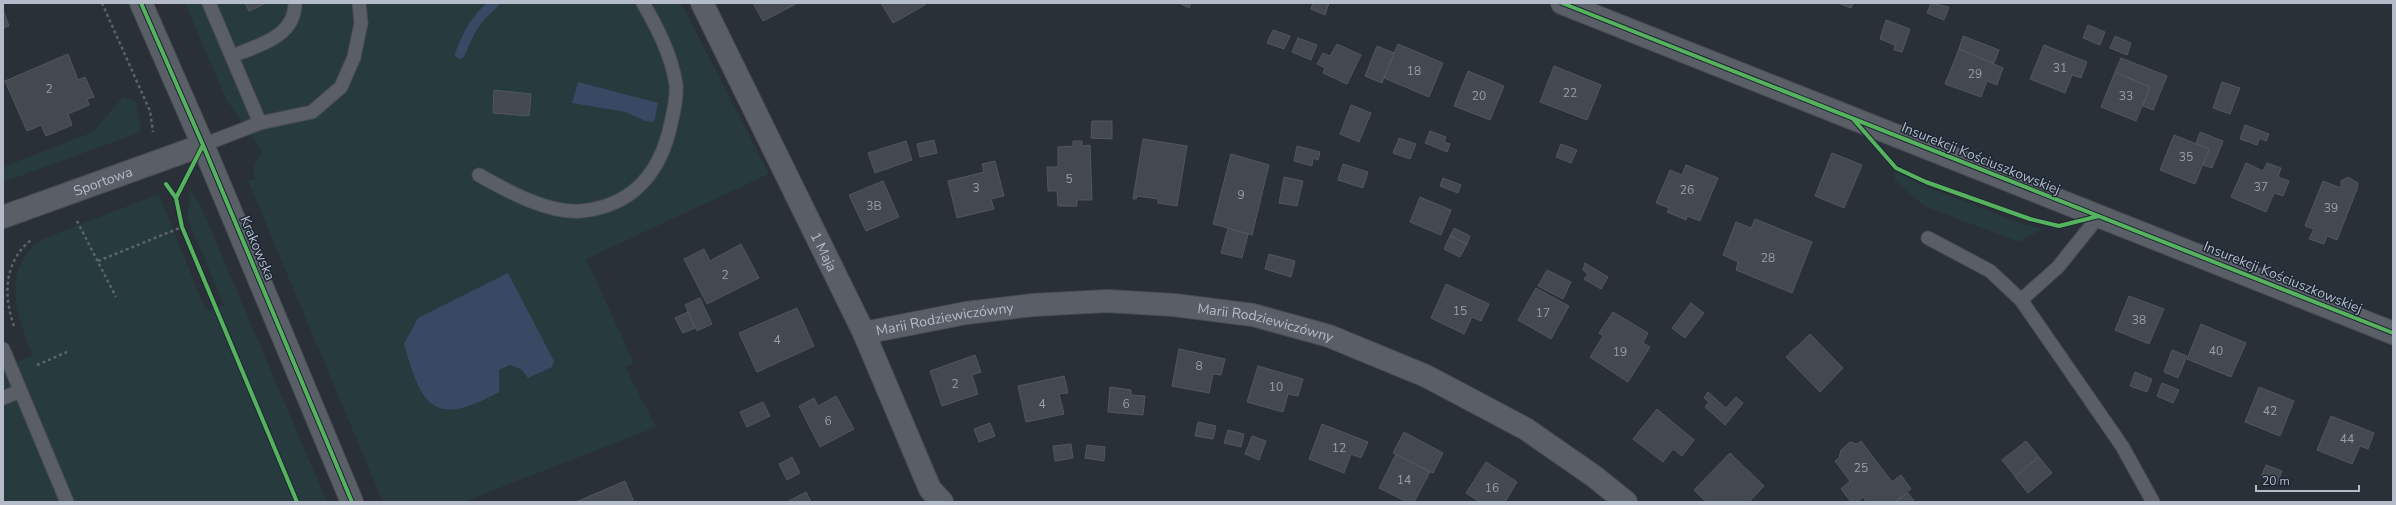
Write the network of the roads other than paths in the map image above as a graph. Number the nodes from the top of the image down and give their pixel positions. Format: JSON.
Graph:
{"nodes":[{"id":1,"x":141,"y":3,"type":"edge"},
{"id":2,"x":209,"y":3,"type":"edge"},
{"id":3,"x":295,"y":3,"type":"edge"},
{"id":4,"x":360,"y":3,"type":"edge"},
{"id":5,"x":643,"y":3,"type":"edge"},
{"id":6,"x":702,"y":3,"type":"edge"},
{"id":7,"x":1562,"y":3,"type":"edge"},
{"id":8,"x":232,"y":56,"type":"junction"},
{"id":9,"x":260,"y":123,"type":"junction"},
{"id":10,"x":203,"y":145,"type":"junction"},
{"id":11,"x":479,"y":175,"type":"dead end"},
{"id":12,"x":2099,"y":216,"type":"junction"},
{"id":13,"x":3,"y":217,"type":"edge"},
{"id":14,"x":1928,"y":238,"type":"dead end"},
{"id":15,"x":2021,"y":300,"type":"junction"},
{"id":16,"x":864,"y":333,"type":"junction"},
{"id":17,"x":2393,"y":333,"type":"edge"},
{"id":18,"x":3,"y":349,"type":"edge"},
{"id":19,"x":20,"y":391,"type":"junction"},
{"id":20,"x":3,"y":398,"type":"edge"},
{"id":21,"x":67,"y":502,"type":"edge"},
{"id":22,"x":352,"y":502,"type":"edge"},
{"id":23,"x":942,"y":502,"type":"edge"},
{"id":24,"x":1626,"y":502,"type":"edge"},
{"id":25,"x":2153,"y":502,"type":"edge"}],
"edges":[{"from":1,"to":10,"type":"street","name":"Krakowska"},
{"from":2,"to":8,"type":"lane"},
{"from":3,"to":8,"type":"lane"},
{"from":4,"to":9,"type":"lane"},
{"from":5,"to":11,"type":"lane"},
{"from":6,"to":16,"type":"street","name":"1 Maja"},
{"from":7,"to":12,"type":"street","name":"Insurekcji Kościuszkowskiej"},
{"from":8,"to":9,"type":"lane"},
{"from":9,"to":10,"type":"lane"},
{"from":10,"to":13,"type":"street","name":"Sportowa"},
{"from":10,"to":22,"type":"street","name":"Krakowska"},
{"from":12,"to":15,"type":"lane"},
{"from":12,"to":17,"type":"street","name":"Insurekcji Kościuszkowskiej"},
{"from":14,"to":15,"type":"lane"},
{"from":15,"to":25,"type":"lane"},
{"from":16,"to":23,"type":"street","name":"1 Maja"},
{"from":16,"to":24,"type":"street","name":"Marii Rodziewiczówny"},
{"from":18,"to":19,"type":"lane"},
{"from":19,"to":20,"type":"lane"},
{"from":19,"to":21,"type":"lane"}]}
